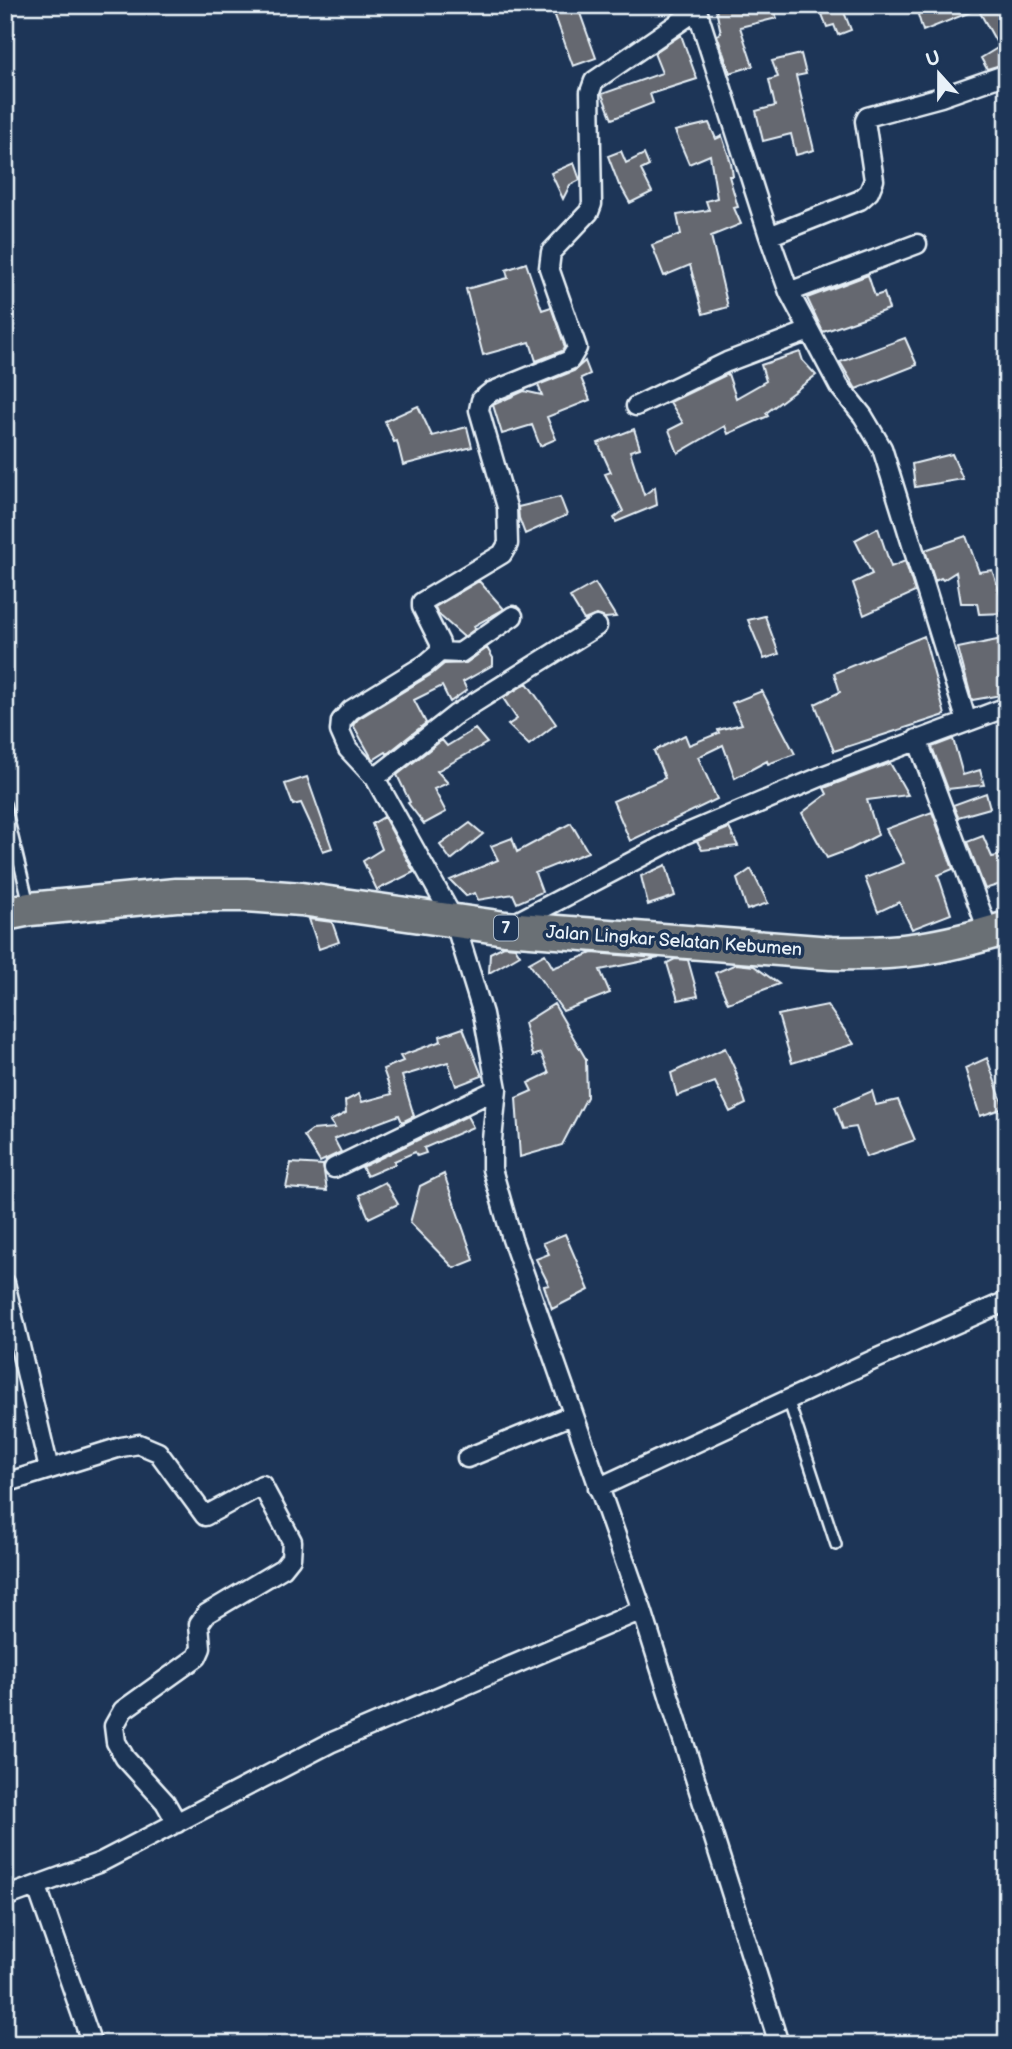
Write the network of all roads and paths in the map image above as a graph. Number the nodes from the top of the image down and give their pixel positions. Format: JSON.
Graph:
{"nodes":[{"id":1,"x":697,"y":8,"type":"edge"},
{"id":2,"x":1007,"y":74,"type":"edge"},
{"id":3,"x":769,"y":236,"type":"junction"},
{"id":4,"x":917,"y":244,"type":"dead end"},
{"id":5,"x":789,"y":292,"type":"junction"},
{"id":6,"x":808,"y":331,"type":"junction"},
{"id":7,"x":636,"y":406,"type":"dead end"},
{"id":8,"x":513,"y":616,"type":"dead end"},
{"id":9,"x":597,"y":626,"type":"dead end"},
{"id":10,"x":440,"y":652,"type":"junction"},
{"id":11,"x":1007,"y":707,"type":"edge"},
{"id":12,"x":967,"y":722,"type":"junction"},
{"id":13,"x":917,"y":739,"type":"junction"},
{"id":14,"x":375,"y":778,"type":"junction"},
{"id":15,"x":5,"y":804,"type":"edge"},
{"id":16,"x":18,"y":856,"type":"junction"},
{"id":17,"x":5,"y":858,"type":"edge"},
{"id":18,"x":18,"y":912,"type":"edge"},
{"id":19,"x":454,"y":920,"type":"junction"},
{"id":20,"x":505,"y":928,"type":"junction"},
{"id":21,"x":998,"y":931,"type":"edge"},
{"id":22,"x":498,"y":1088,"type":"junction"},
{"id":23,"x":334,"y":1168,"type":"dead end"},
{"id":24,"x":5,"y":1283,"type":"edge"},
{"id":25,"x":1007,"y":1301,"type":"edge"},
{"id":26,"x":8,"y":1308,"type":"edge"},
{"id":27,"x":788,"y":1399,"type":"junction"},
{"id":28,"x":572,"y":1415,"type":"junction"},
{"id":29,"x":467,"y":1458,"type":"dead end"},
{"id":30,"x":50,"y":1469,"type":"junction"},
{"id":31,"x":5,"y":1483,"type":"edge"},
{"id":32,"x":598,"y":1488,"type":"junction"},
{"id":33,"x":836,"y":1545,"type":"dead end"},
{"id":34,"x":642,"y":1610,"type":"junction"},
{"id":35,"x":177,"y":1823,"type":"junction"},
{"id":36,"x":37,"y":1887,"type":"junction"},
{"id":37,"x":5,"y":1897,"type":"edge"},
{"id":38,"x":92,"y":2044,"type":"edge"},
{"id":39,"x":779,"y":2044,"type":"edge"}],
"edges":[{"from":1,"to":3,"type":"street"},
{"from":1,"to":10,"type":"street"},
{"from":2,"to":3,"type":"street"},
{"from":3,"to":5,"type":"street"},
{"from":4,"to":5,"type":"street"},
{"from":5,"to":6,"type":"street"},
{"from":6,"to":7,"type":"street"},
{"from":6,"to":12,"type":"street"},
{"from":8,"to":10,"type":"street"},
{"from":9,"to":14,"type":"street"},
{"from":10,"to":14,"type":"street"},
{"from":11,"to":12,"type":"street"},
{"from":12,"to":13,"type":"street"},
{"from":13,"to":20,"type":"street"},
{"from":13,"to":21,"type":"street"},
{"from":14,"to":19,"type":"street"},
{"from":15,"to":16,"type":"lane"},
{"from":16,"to":17,"type":"lane"},
{"from":16,"to":18,"type":"lane"},
{"from":18,"to":19,"type":"highway","name":"Jalan Lingkar Selatan Kebumen","number":"7"},
{"from":19,"to":20,"type":"highway","name":"Jalan Lingkar Selatan Kebumen","number":"7"},
{"from":19,"to":22,"type":"street"},
{"from":20,"to":21,"type":"highway","name":"Jalan Lingkar Selatan Kebumen","number":"7"},
{"from":22,"to":23,"type":"street"},
{"from":22,"to":28,"type":"street"},
{"from":24,"to":26,"type":"street"},
{"from":25,"to":27,"type":"street"},
{"from":26,"to":30,"type":"street"},
{"from":27,"to":32,"type":"street"},
{"from":27,"to":33,"type":"lane"},
{"from":28,"to":29,"type":"street"},
{"from":28,"to":32,"type":"street"},
{"from":30,"to":31,"type":"street"},
{"from":30,"to":35,"type":"street"},
{"from":32,"to":34,"type":"street"},
{"from":34,"to":35,"type":"street"},
{"from":34,"to":39,"type":"street"},
{"from":35,"to":36,"type":"street"},
{"from":36,"to":37,"type":"street"},
{"from":36,"to":38,"type":"street"}]}
